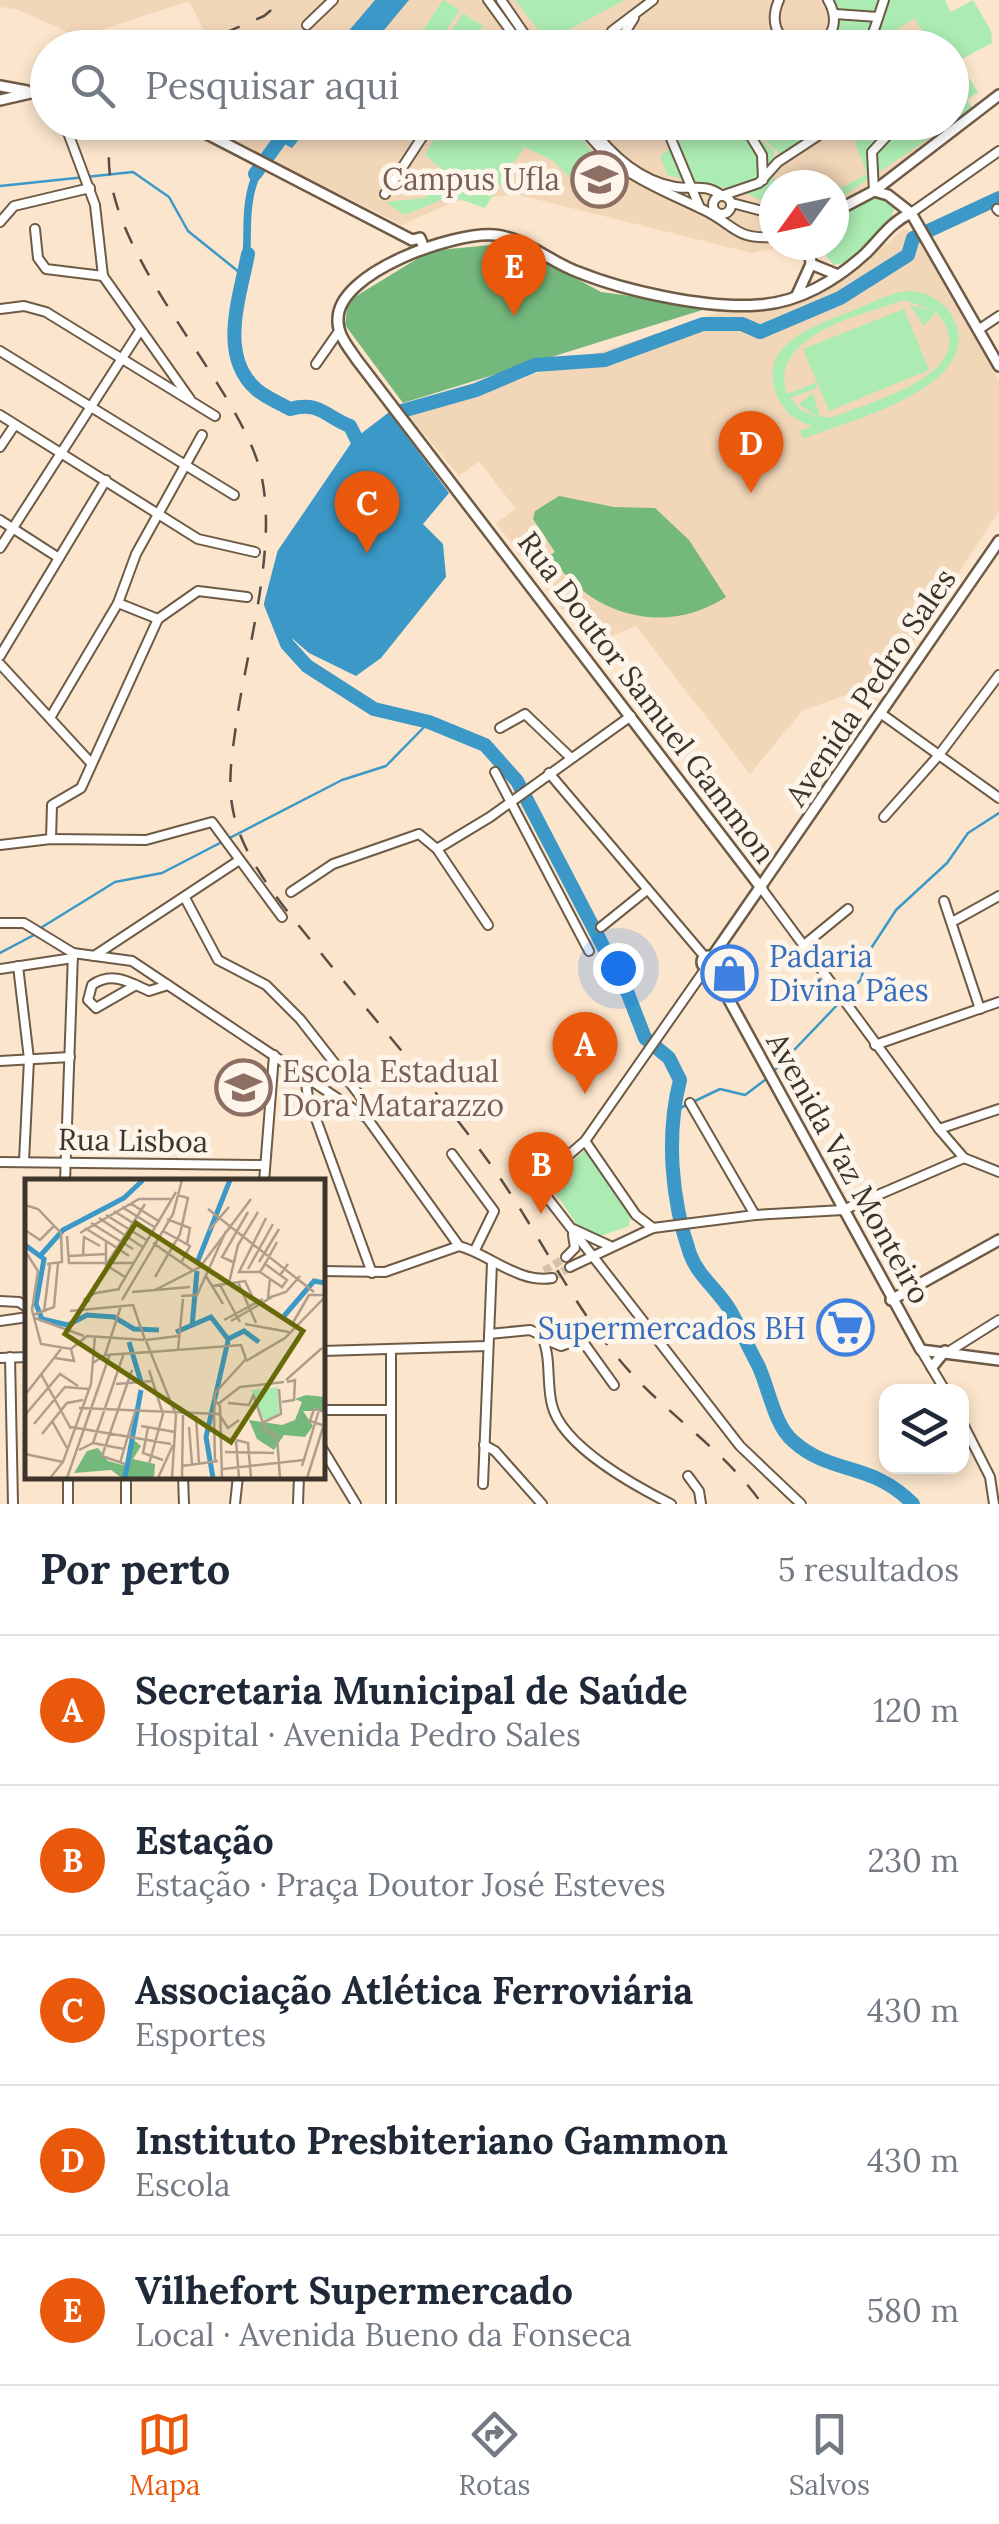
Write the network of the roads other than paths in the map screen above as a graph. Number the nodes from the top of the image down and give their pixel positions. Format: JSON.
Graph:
{"nodes":[{"id":1,"x":333,"y":0,"type":"edge"},
{"id":2,"x":488,"y":0,"type":"edge"},
{"id":3,"x":501,"y":0,"type":"edge"},
{"id":4,"x":654,"y":0,"type":"edge"},
{"id":5,"x":780,"y":0,"type":"edge"},
{"id":6,"x":884,"y":0,"type":"edge"},
{"id":7,"x":832,"y":1,"type":"edge"},
{"id":8,"x":640,"y":11,"type":"junction"},
{"id":9,"x":835,"y":14,"type":"junction"},
{"id":10,"x":878,"y":17,"type":"junction"},
{"id":11,"x":307,"y":25,"type":"dead end"},
{"id":12,"x":510,"y":30,"type":"edge"},
{"id":13,"x":522,"y":30,"type":"edge"},
{"id":14,"x":613,"y":30,"type":"edge"},
{"id":15,"x":625,"y":30,"type":"edge"},
{"id":16,"x":777,"y":30,"type":"edge"},
{"id":17,"x":829,"y":30,"type":"edge"},
{"id":18,"x":874,"y":30,"type":"edge"},
{"id":19,"x":0,"y":86,"type":"edge"},
{"id":20,"x":30,"y":91,"type":"joint"},
{"id":21,"x":999,"y":96,"type":"edge"},
{"id":22,"x":0,"y":100,"type":"edge"},
{"id":23,"x":969,"y":118,"type":"edge"},
{"id":24,"x":71,"y":140,"type":"edge"},
{"id":25,"x":221,"y":140,"type":"edge"},
{"id":26,"x":420,"y":140,"type":"edge"},
{"id":27,"x":593,"y":140,"type":"edge"},
{"id":28,"x":672,"y":140,"type":"edge"},
{"id":29,"x":753,"y":140,"type":"edge"},
{"id":30,"x":811,"y":140,"type":"edge"},
{"id":31,"x":883,"y":140,"type":"edge"},
{"id":32,"x":939,"y":140,"type":"edge"},
{"id":33,"x":602,"y":142,"type":"edge"},
{"id":34,"x":999,"y":151,"type":"edge"},
{"id":35,"x":762,"y":155,"type":"junction"},
{"id":36,"x":778,"y":162,"type":"junction"},
{"id":37,"x":763,"y":170,"type":"edge"},
{"id":38,"x":772,"y":170,"type":"edge"},
{"id":39,"x":889,"y":177,"type":"junction"},
{"id":40,"x":759,"y":182,"type":"edge"},
{"id":41,"x":694,"y":186,"type":"junction"},
{"id":42,"x":90,"y":188,"type":"junction"},
{"id":43,"x":874,"y":190,"type":"junction"},
{"id":44,"x":384,"y":194,"type":"dead end"},
{"id":45,"x":722,"y":195,"type":"junction"},
{"id":46,"x":888,"y":195,"type":"junction"},
{"id":47,"x":898,"y":202,"type":"junction"},
{"id":48,"x":732,"y":204,"type":"junction"},
{"id":49,"x":849,"y":204,"type":"edge"},
{"id":50,"x":700,"y":208,"type":"junction"},
{"id":51,"x":759,"y":210,"type":"edge"},
{"id":52,"x":714,"y":213,"type":"junction"},
{"id":53,"x":910,"y":213,"type":"junction"},
{"id":54,"x":895,"y":220,"type":"junction"},
{"id":55,"x":0,"y":222,"type":"edge"},
{"id":56,"x":35,"y":229,"type":"dead end"},
{"id":57,"x":759,"y":236,"type":"edge"},
{"id":58,"x":416,"y":246,"type":"junction"},
{"id":59,"x":810,"y":260,"type":"edge"},
{"id":60,"x":810,"y":264,"type":"junction"},
{"id":61,"x":838,"y":275,"type":"junction"},
{"id":62,"x":103,"y":276,"type":"junction"},
{"id":63,"x":795,"y":297,"type":"junction"},
{"id":64,"x":0,"y":309,"type":"edge"},
{"id":65,"x":999,"y":316,"type":"edge"},
{"id":66,"x":339,"y":330,"type":"junction"},
{"id":67,"x":978,"y":330,"type":"junction"},
{"id":68,"x":139,"y":332,"type":"junction"},
{"id":69,"x":0,"y":351,"type":"edge"},
{"id":70,"x":120,"y":358,"type":"junction"},
{"id":71,"x":316,"y":364,"type":"dead end"},
{"id":72,"x":999,"y":366,"type":"edge"},
{"id":73,"x":190,"y":398,"type":"junction"},
{"id":74,"x":90,"y":406,"type":"junction"},
{"id":75,"x":0,"y":415,"type":"edge"},
{"id":76,"x":215,"y":416,"type":"dead end"},
{"id":77,"x":14,"y":426,"type":"junction"},
{"id":78,"x":202,"y":435,"type":"dead end"},
{"id":79,"x":0,"y":447,"type":"edge"},
{"id":80,"x":59,"y":453,"type":"junction"},
{"id":81,"x":185,"y":466,"type":"junction"},
{"id":82,"x":106,"y":480,"type":"junction"},
{"id":83,"x":234,"y":495,"type":"dead end"},
{"id":84,"x":158,"y":514,"type":"junction"},
{"id":85,"x":0,"y":520,"type":"edge"},
{"id":86,"x":12,"y":528,"type":"junction"},
{"id":87,"x":999,"y":541,"type":"edge"},
{"id":88,"x":0,"y":548,"type":"edge"},
{"id":89,"x":255,"y":552,"type":"dead end"},
{"id":90,"x":59,"y":558,"type":"junction"},
{"id":91,"x":248,"y":596,"type":"dead end"},
{"id":92,"x":118,"y":603,"type":"junction"},
{"id":93,"x":158,"y":619,"type":"junction"},
{"id":94,"x":0,"y":656,"type":"edge"},
{"id":95,"x":1,"y":668,"type":"edge"},
{"id":96,"x":999,"y":675,"type":"edge"},
{"id":97,"x":882,"y":715,"type":"junction"},
{"id":98,"x":631,"y":716,"type":"junction"},
{"id":99,"x":50,"y":718,"type":"junction"},
{"id":100,"x":500,"y":728,"type":"dead end"},
{"id":101,"x":939,"y":755,"type":"junction"},
{"id":102,"x":570,"y":757,"type":"junction"},
{"id":103,"x":91,"y":763,"type":"junction"},
{"id":104,"x":495,"y":772,"type":"dead end"},
{"id":105,"x":548,"y":773,"type":"junction"},
{"id":106,"x":999,"y":798,"type":"edge"},
{"id":107,"x":514,"y":801,"type":"junction"},
{"id":108,"x":884,"y":817,"type":"dead end"},
{"id":109,"x":51,"y":838,"type":"junction"},
{"id":110,"x":0,"y":845,"type":"edge"},
{"id":111,"x":437,"y":848,"type":"junction"},
{"id":112,"x":238,"y":861,"type":"junction"},
{"id":113,"x":762,"y":889,"type":"junction"},
{"id":114,"x":647,"y":890,"type":"junction"},
{"id":115,"x":291,"y":892,"type":"dead end"},
{"id":116,"x":999,"y":896,"type":"edge"},
{"id":117,"x":185,"y":898,"type":"junction"},
{"id":118,"x":944,"y":901,"type":"dead end"},
{"id":119,"x":848,"y":909,"type":"dead end"},
{"id":120,"x":282,"y":918,"type":"dead end"},
{"id":121,"x":952,"y":922,"type":"junction"},
{"id":122,"x":0,"y":923,"type":"edge"},
{"id":123,"x":488,"y":926,"type":"dead end"},
{"id":124,"x":601,"y":927,"type":"dead end"},
{"id":125,"x":804,"y":945,"type":"junction"},
{"id":126,"x":589,"y":951,"type":"dead end"},
{"id":127,"x":73,"y":956,"type":"junction"},
{"id":128,"x":94,"y":956,"type":"junction"},
{"id":129,"x":708,"y":962,"type":"junction"},
{"id":130,"x":18,"y":966,"type":"junction"},
{"id":131,"x":0,"y":969,"type":"edge"},
{"id":132,"x":168,"y":984,"type":"junction"},
{"id":133,"x":136,"y":985,"type":"junction"},
{"id":134,"x":999,"y":1002,"type":"edge"},
{"id":135,"x":980,"y":1008,"type":"junction"},
{"id":136,"x":874,"y":1044,"type":"junction"},
{"id":137,"x":274,"y":1055,"type":"junction"},
{"id":138,"x":70,"y":1057,"type":"junction"},
{"id":139,"x":29,"y":1059,"type":"junction"},
{"id":140,"x":0,"y":1061,"type":"edge"},
{"id":141,"x":305,"y":1077,"type":"junction"},
{"id":142,"x":690,"y":1102,"type":"dead end"},
{"id":143,"x":999,"y":1109,"type":"edge"},
{"id":144,"x":367,"y":1118,"type":"junction"},
{"id":145,"x":939,"y":1129,"type":"junction"},
{"id":146,"x":585,"y":1141,"type":"junction"},
{"id":147,"x":452,"y":1154,"type":"dead end"},
{"id":148,"x":964,"y":1158,"type":"junction"},
{"id":149,"x":24,"y":1160,"type":"junction"},
{"id":150,"x":66,"y":1161,"type":"junction"},
{"id":151,"x":0,"y":1162,"type":"edge"},
{"id":152,"x":264,"y":1165,"type":"junction"},
{"id":153,"x":999,"y":1172,"type":"edge"},
{"id":154,"x":65,"y":1179,"type":"edge"},
{"id":155,"x":264,"y":1179,"type":"edge"},
{"id":156,"x":844,"y":1210,"type":"junction"},
{"id":157,"x":754,"y":1214,"type":"junction"},
{"id":158,"x":636,"y":1215,"type":"junction"},
{"id":159,"x":569,"y":1227,"type":"junction"},
{"id":160,"x":654,"y":1228,"type":"junction"},
{"id":161,"x":631,"y":1237,"type":"junction"},
{"id":162,"x":999,"y":1240,"type":"edge"},
{"id":163,"x":459,"y":1246,"type":"junction"},
{"id":164,"x":610,"y":1246,"type":"junction"},
{"id":165,"x":475,"y":1250,"type":"junction"},
{"id":166,"x":590,"y":1256,"type":"junction"},
{"id":167,"x":566,"y":1257,"type":"dead end"},
{"id":168,"x":492,"y":1263,"type":"junction"},
{"id":169,"x":570,"y":1267,"type":"tunnel mouth"},
{"id":170,"x":325,"y":1271,"type":"edge"},
{"id":171,"x":372,"y":1273,"type":"junction"},
{"id":172,"x":548,"y":1275,"type":"tunnel mouth"},
{"id":173,"x":892,"y":1300,"type":"junction"},
{"id":174,"x":0,"y":1301,"type":"edge"},
{"id":175,"x":25,"y":1307,"type":"edge"},
{"id":176,"x":25,"y":1317,"type":"edge"},
{"id":177,"x":999,"y":1320,"type":"edge"},
{"id":178,"x":0,"y":1321,"type":"edge"},
{"id":179,"x":490,"y":1334,"type":"junction"},
{"id":180,"x":912,"y":1335,"type":"junction"},
{"id":181,"x":544,"y":1340,"type":"junction"},
{"id":182,"x":488,"y":1346,"type":"junction"},
{"id":183,"x":391,"y":1349,"type":"junction"},
{"id":184,"x":325,"y":1350,"type":"edge"},
{"id":185,"x":921,"y":1350,"type":"junction"},
{"id":186,"x":946,"y":1351,"type":"junction"},
{"id":187,"x":5,"y":1358,"type":"edge"},
{"id":188,"x":999,"y":1360,"type":"edge"},
{"id":189,"x":932,"y":1366,"type":"junction"},
{"id":190,"x":942,"y":1384,"type":"edge"},
{"id":191,"x":614,"y":1385,"type":"dead end"},
{"id":192,"x":325,"y":1410,"type":"edge"},
{"id":193,"x":391,"y":1410,"type":"junction"},
{"id":194,"x":969,"y":1436,"type":"edge"},
{"id":195,"x":484,"y":1445,"type":"junction"},
{"id":196,"x":325,"y":1452,"type":"edge"},
{"id":197,"x":335,"y":1466,"type":"junction"},
{"id":198,"x":325,"y":1467,"type":"edge"},
{"id":199,"x":688,"y":1476,"type":"dead end"},
{"id":200,"x":183,"y":1479,"type":"edge"},
{"id":201,"x":238,"y":1479,"type":"edge"},
{"id":202,"x":300,"y":1479,"type":"edge"},
{"id":203,"x":483,"y":1484,"type":"dead end"},
{"id":204,"x":13,"y":1504,"type":"edge"},
{"id":205,"x":184,"y":1504,"type":"edge"},
{"id":206,"x":235,"y":1504,"type":"edge"},
{"id":207,"x":298,"y":1504,"type":"edge"},
{"id":208,"x":356,"y":1504,"type":"edge"},
{"id":209,"x":390,"y":1504,"type":"edge"},
{"id":210,"x":542,"y":1504,"type":"edge"},
{"id":211,"x":671,"y":1504,"type":"edge"},
{"id":212,"x":701,"y":1504,"type":"edge"},
{"id":213,"x":801,"y":1504,"type":"edge"},
{"id":214,"x":994,"y":1504,"type":"edge"}],
"edges":[{"from":1,"to":11,"type":"street"},
{"from":2,"to":12,"type":"street"},
{"from":3,"to":13,"type":"street"},
{"from":4,"to":8,"type":"street"},
{"from":5,"to":16,"type":"street"},
{"from":6,"to":10,"type":"street"},
{"from":7,"to":9,"type":"street"},
{"from":8,"to":14,"type":"street"},
{"from":8,"to":15,"type":"street"},
{"from":9,"to":10,"type":"street"},
{"from":9,"to":17,"type":"street"},
{"from":10,"to":18,"type":"street"},
{"from":19,"to":20,"type":"main road"},
{"from":20,"to":22,"type":"main road"},
{"from":21,"to":23,"type":"main road"},
{"from":24,"to":42,"type":"street"},
{"from":25,"to":58,"type":"main road"},
{"from":26,"to":44,"type":"street"},
{"from":27,"to":50,"type":"street"},
{"from":28,"to":41,"type":"street"},
{"from":29,"to":35,"type":"street"},
{"from":30,"to":36,"type":"street"},
{"from":31,"to":43,"type":"street"},
{"from":32,"to":39,"type":"main road"},
{"from":33,"to":41,"type":"street"},
{"from":34,"to":53,"type":"street"},
{"from":35,"to":36,"type":"street"},
{"from":35,"to":37,"type":"street"},
{"from":36,"to":38,"type":"street"},
{"from":39,"to":43,"type":"main road"},
{"from":39,"to":46,"type":"main road"},
{"from":40,"to":45,"type":"street"},
{"from":41,"to":45,"type":"street"},
{"from":41,"to":50,"type":"street"},
{"from":42,"to":55,"type":"street"},
{"from":42,"to":62,"type":"street"},
{"from":43,"to":46,"type":"main road"},
{"from":43,"to":49,"type":"main road"},
{"from":45,"to":48,"type":"street"},
{"from":45,"to":52,"type":"street"},
{"from":46,"to":47,"type":"main road"},
{"from":47,"to":53,"type":"main road"},
{"from":47,"to":54,"type":"main road"},
{"from":48,"to":51,"type":"street"},
{"from":48,"to":52,"type":"street"},
{"from":50,"to":52,"type":"street"},
{"from":52,"to":57,"type":"street"},
{"from":53,"to":54,"type":"main road"},
{"from":53,"to":67,"type":"main road"},
{"from":54,"to":61,"type":"main road"},
{"from":56,"to":62,"type":"street"},
{"from":58,"to":63,"type":"main road"},
{"from":58,"to":66,"type":"main road"},
{"from":59,"to":60,"type":"main road"},
{"from":60,"to":61,"type":"main road"},
{"from":60,"to":63,"type":"main road"},
{"from":61,"to":63,"type":"main road"},
{"from":62,"to":68,"type":"street"},
{"from":64,"to":70,"type":"street"},
{"from":65,"to":67,"type":"street"},
{"from":66,"to":71,"type":"street"},
{"from":66,"to":98,"type":"main road","name":"Rua Doutor Samuel Gammon"},
{"from":67,"to":72,"type":"main road"},
{"from":68,"to":70,"type":"street"},
{"from":68,"to":73,"type":"street"},
{"from":69,"to":74,"type":"street"},
{"from":70,"to":73,"type":"street"},
{"from":70,"to":74,"type":"street"},
{"from":73,"to":76,"type":"street"},
{"from":74,"to":80,"type":"street"},
{"from":74,"to":81,"type":"street"},
{"from":75,"to":77,"type":"street"},
{"from":77,"to":79,"type":"street"},
{"from":77,"to":80,"type":"street"},
{"from":78,"to":81,"type":"street"},
{"from":80,"to":82,"type":"street"},
{"from":80,"to":86,"type":"street"},
{"from":81,"to":83,"type":"street"},
{"from":81,"to":84,"type":"street"},
{"from":82,"to":84,"type":"street"},
{"from":82,"to":90,"type":"street"},
{"from":84,"to":89,"type":"street"},
{"from":84,"to":92,"type":"street"},
{"from":85,"to":86,"type":"street"},
{"from":86,"to":88,"type":"street"},
{"from":86,"to":90,"type":"street"},
{"from":87,"to":97,"type":"main road","name":"Avenida Pedro Sales"},
{"from":90,"to":94,"type":"street"},
{"from":91,"to":93,"type":"street"},
{"from":92,"to":93,"type":"street"},
{"from":92,"to":99,"type":"street"},
{"from":93,"to":103,"type":"street"},
{"from":95,"to":99,"type":"street"},
{"from":96,"to":101,"type":"street"},
{"from":97,"to":101,"type":"street"},
{"from":97,"to":113,"type":"main road","name":"Avenida Pedro Sales"},
{"from":98,"to":102,"type":"street"},
{"from":98,"to":113,"type":"main road","name":"Rua Doutor Samuel Gammon"},
{"from":99,"to":103,"type":"street"},
{"from":100,"to":102,"type":"street"},
{"from":101,"to":106,"type":"street"},
{"from":101,"to":108,"type":"street"},
{"from":102,"to":105,"type":"street"},
{"from":103,"to":109,"type":"street"},
{"from":104,"to":107,"type":"street"},
{"from":105,"to":107,"type":"street"},
{"from":105,"to":114,"type":"street"},
{"from":107,"to":111,"type":"street"},
{"from":107,"to":126,"type":"street"},
{"from":109,"to":110,"type":"street"},
{"from":109,"to":112,"type":"street"},
{"from":111,"to":115,"type":"street"},
{"from":111,"to":123,"type":"street"},
{"from":112,"to":117,"type":"street"},
{"from":112,"to":120,"type":"street"},
{"from":113,"to":125,"type":"street","name":"Rua Doutor Samuel Gammon"},
{"from":113,"to":129,"type":"main road","name":"Avenida Pedro Sales"},
{"from":114,"to":124,"type":"street"},
{"from":114,"to":129,"type":"street"},
{"from":116,"to":121,"type":"street"},
{"from":117,"to":128,"type":"street"},
{"from":117,"to":144,"type":"street"},
{"from":118,"to":121,"type":"street"},
{"from":119,"to":125,"type":"street"},
{"from":121,"to":135,"type":"street"},
{"from":122,"to":127,"type":"street"},
{"from":125,"to":136,"type":"street","name":"Rua Doutor Samuel Gammon"},
{"from":127,"to":128,"type":"street"},
{"from":127,"to":130,"type":"street"},
{"from":127,"to":138,"type":"street"},
{"from":128,"to":132,"type":"street"},
{"from":129,"to":146,"type":"street","name":"Avenida Pedro Sales"},
{"from":129,"to":156,"type":"main road","name":"Avenida Vaz Monteiro"},
{"from":130,"to":131,"type":"street"},
{"from":130,"to":139,"type":"street"},
{"from":132,"to":133,"type":"street"},
{"from":132,"to":137,"type":"street"},
{"from":133,"to":133,"type":"street"},
{"from":134,"to":135,"type":"street"},
{"from":135,"to":136,"type":"street"},
{"from":136,"to":145,"type":"street","name":"Rua Doutor Samuel Gammon"},
{"from":137,"to":141,"type":"street"},
{"from":137,"to":152,"type":"street"},
{"from":138,"to":139,"type":"street"},
{"from":138,"to":150,"type":"street"},
{"from":139,"to":140,"type":"street"},
{"from":139,"to":149,"type":"street"},
{"from":141,"to":144,"type":"street"},
{"from":141,"to":171,"type":"street"},
{"from":142,"to":157,"type":"street"},
{"from":143,"to":145,"type":"street"},
{"from":144,"to":163,"type":"street"},
{"from":145,"to":148,"type":"street","name":"Rua Doutor Samuel Gammon"},
{"from":146,"to":158,"type":"street"},
{"from":146,"to":159,"type":"street","name":"Avenida Pedro Sales"},
{"from":147,"to":165,"type":"street"},
{"from":148,"to":153,"type":"street","name":"Rua Doutor Samuel Gammon"},
{"from":148,"to":156,"type":"street"},
{"from":149,"to":150,"type":"street","name":"Rua Lisboa"},
{"from":149,"to":151,"type":"street","name":"Rua Lisboa"},
{"from":150,"to":152,"type":"street","name":"Rua Lisboa"},
{"from":150,"to":154,"type":"street"},
{"from":152,"to":155,"type":"street"},
{"from":156,"to":157,"type":"street"},
{"from":156,"to":173,"type":"main road","name":"Avenida Vaz Monteiro"},
{"from":157,"to":160,"type":"street"},
{"from":158,"to":160,"type":"street"},
{"from":158,"to":161,"type":"street"},
{"from":159,"to":164,"type":"street"},
{"from":159,"to":166,"type":"street"},
{"from":159,"to":167,"type":"street"},
{"from":160,"to":161,"type":"street"},
{"from":161,"to":164,"type":"street"},
{"from":162,"to":173,"type":"main road"},
{"from":163,"to":165,"type":"street"},
{"from":163,"to":171,"type":"street"},
{"from":164,"to":166,"type":"street"},
{"from":165,"to":168,"type":"street"},
{"from":166,"to":169,"type":"street"},
{"from":166,"to":213,"type":"street"},
{"from":168,"to":172,"type":"street"},
{"from":168,"to":179,"type":"street"},
{"from":170,"to":171,"type":"street"},
{"from":173,"to":180,"type":"main road","name":"Avenida Vaz Monteiro"},
{"from":174,"to":175,"type":"street"},
{"from":176,"to":178,"type":"street"},
{"from":177,"to":186,"type":"street"},
{"from":179,"to":181,"type":"street"},
{"from":179,"to":182,"type":"street"},
{"from":180,"to":185,"type":"main road","name":"Avenida Vaz Monteiro"},
{"from":180,"to":186,"type":"main road"},
{"from":181,"to":191,"type":"street"},
{"from":181,"to":211,"type":"street"},
{"from":182,"to":183,"type":"street"},
{"from":182,"to":195,"type":"street"},
{"from":183,"to":184,"type":"street"},
{"from":183,"to":193,"type":"street"},
{"from":185,"to":186,"type":"main road"},
{"from":185,"to":189,"type":"street","name":"Avenida Vaz Monteiro"},
{"from":186,"to":188,"type":"main road"},
{"from":186,"to":189,"type":"main road"},
{"from":187,"to":204,"type":"street"},
{"from":189,"to":190,"type":"street","name":"Avenida Vaz Monteiro"},
{"from":192,"to":193,"type":"street"},
{"from":193,"to":209,"type":"street"},
{"from":194,"to":214,"type":"street"},
{"from":195,"to":203,"type":"street"},
{"from":195,"to":210,"type":"street"},
{"from":196,"to":197,"type":"street"},
{"from":197,"to":198,"type":"street"},
{"from":197,"to":208,"type":"street"},
{"from":199,"to":212,"type":"street"},
{"from":200,"to":205,"type":"street"},
{"from":201,"to":206,"type":"street"},
{"from":202,"to":207,"type":"street"}]}
